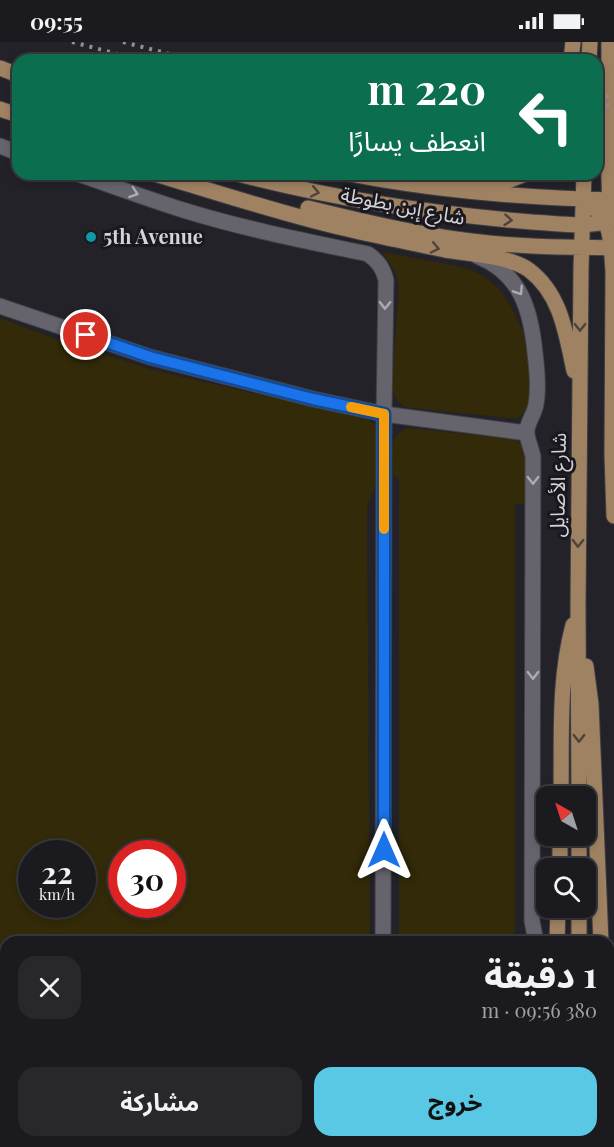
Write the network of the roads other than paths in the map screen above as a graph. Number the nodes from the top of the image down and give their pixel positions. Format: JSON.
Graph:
{"nodes":[{"id":1,"x":609,"y":42,"type":"edge"},
{"id":2,"x":96,"y":180,"type":"edge"},
{"id":3,"x":175,"y":180,"type":"edge"},
{"id":4,"x":210,"y":180,"type":"edge"},
{"id":5,"x":264,"y":180,"type":"edge"},
{"id":6,"x":386,"y":180,"type":"edge"},
{"id":7,"x":510,"y":180,"type":"edge"},
{"id":8,"x":584,"y":180,"type":"edge"},
{"id":9,"x":434,"y":188,"type":"junction"},
{"id":10,"x":612,"y":193,"type":"edge"},
{"id":11,"x":561,"y":199,"type":"junction"},
{"id":12,"x":583,"y":199,"type":"junction"},
{"id":13,"x":612,"y":223,"type":"edge"},
{"id":14,"x":560,"y":224,"type":"junction"},
{"id":15,"x":582,"y":224,"type":"junction"},
{"id":16,"x":582,"y":248,"type":"junction"},
{"id":17,"x":613,"y":248,"type":"edge"},
{"id":18,"x":474,"y":255,"type":"junction"},
{"id":19,"x":612,"y":267,"type":"junction"},
{"id":20,"x":581,"y":268,"type":"junction"},
{"id":21,"x":0,"y":306,"type":"edge"},
{"id":22,"x":580,"y":393,"type":"junction"},
{"id":23,"x":384,"y":414,"type":"junction"},
{"id":24,"x":527,"y":432,"type":"junction"},
{"id":25,"x":614,"y":516,"type":"edge"},
{"id":26,"x":578,"y":608,"type":"junction"},
{"id":27,"x":579,"y":628,"type":"junction"},
{"id":28,"x":561,"y":786,"type":"edge"},
{"id":29,"x":579,"y":786,"type":"edge"},
{"id":30,"x":558,"y":918,"type":"edge"},
{"id":31,"x":579,"y":918,"type":"edge"},
{"id":32,"x":383,"y":936,"type":"edge"},
{"id":33,"x":534,"y":936,"type":"edge"},
{"id":34,"x":557,"y":936,"type":"edge"},
{"id":35,"x":579,"y":936,"type":"edge"},
{"id":36,"x":601,"y":936,"type":"edge"}],
"edges":[{"from":1,"to":10,"type":"main road"},
{"from":2,"to":23,"type":"street","one_way":true},
{"from":3,"to":18,"type":"main road","one_way":true},
{"from":4,"to":16,"type":"main road","name":"شارع إبن بطوطة"},
{"from":5,"to":14,"type":"main road","one_way":true},
{"from":6,"to":9,"type":"main road","name":"شارع إبن بطوطة"},
{"from":7,"to":9,"type":"main road"},
{"from":8,"to":12,"type":"main road","name":"شارع الأصايل"},
{"from":9,"to":11,"type":"main road","name":"شارع إبن بطوطة"},
{"from":10,"to":12,"type":"main road","name":"شارع إبن بطوطة"},
{"from":10,"to":13,"type":"main road"},
{"from":11,"to":12,"type":"main road","name":"شارع إبن بطوطة"},
{"from":11,"to":14,"type":"main road"},
{"from":12,"to":13,"type":"main road"},
{"from":12,"to":15,"type":"main road","name":"شارع الأصايل"},
{"from":13,"to":15,"type":"main road"},
{"from":13,"to":16,"type":"main road"},
{"from":13,"to":17,"type":"main road"},
{"from":14,"to":15,"type":"main road"},
{"from":15,"to":16,"type":"main road","name":"شارع الأصايل"},
{"from":16,"to":17,"type":"main road","name":"شارع إبن بطوطة"},
{"from":16,"to":20,"type":"main road","name":"شارع الأصايل"},
{"from":17,"to":19,"type":"main road"},
{"from":18,"to":22,"type":"main road"},
{"from":18,"to":24,"type":"street","one_way":true},
{"from":19,"to":20,"type":"main road"},
{"from":19,"to":25,"type":"main road"},
{"from":20,"to":22,"type":"main road","name":"شارع الأصايل","one_way":true},
{"from":21,"to":23,"type":"street"},
{"from":22,"to":26,"type":"main road","name":"شارع الأصايل","one_way":true},
{"from":23,"to":24,"type":"street"},
{"from":23,"to":32,"type":"street"},
{"from":24,"to":33,"type":"street","one_way":true},
{"from":26,"to":27,"type":"main road","name":"شارع الأصايل"},
{"from":26,"to":28,"type":"main road"},
{"from":27,"to":29,"type":"main road","name":"شارع الأصايل","one_way":true},
{"from":27,"to":36,"type":"main road"},
{"from":30,"to":34,"type":"main road"},
{"from":31,"to":35,"type":"main road"}]}
